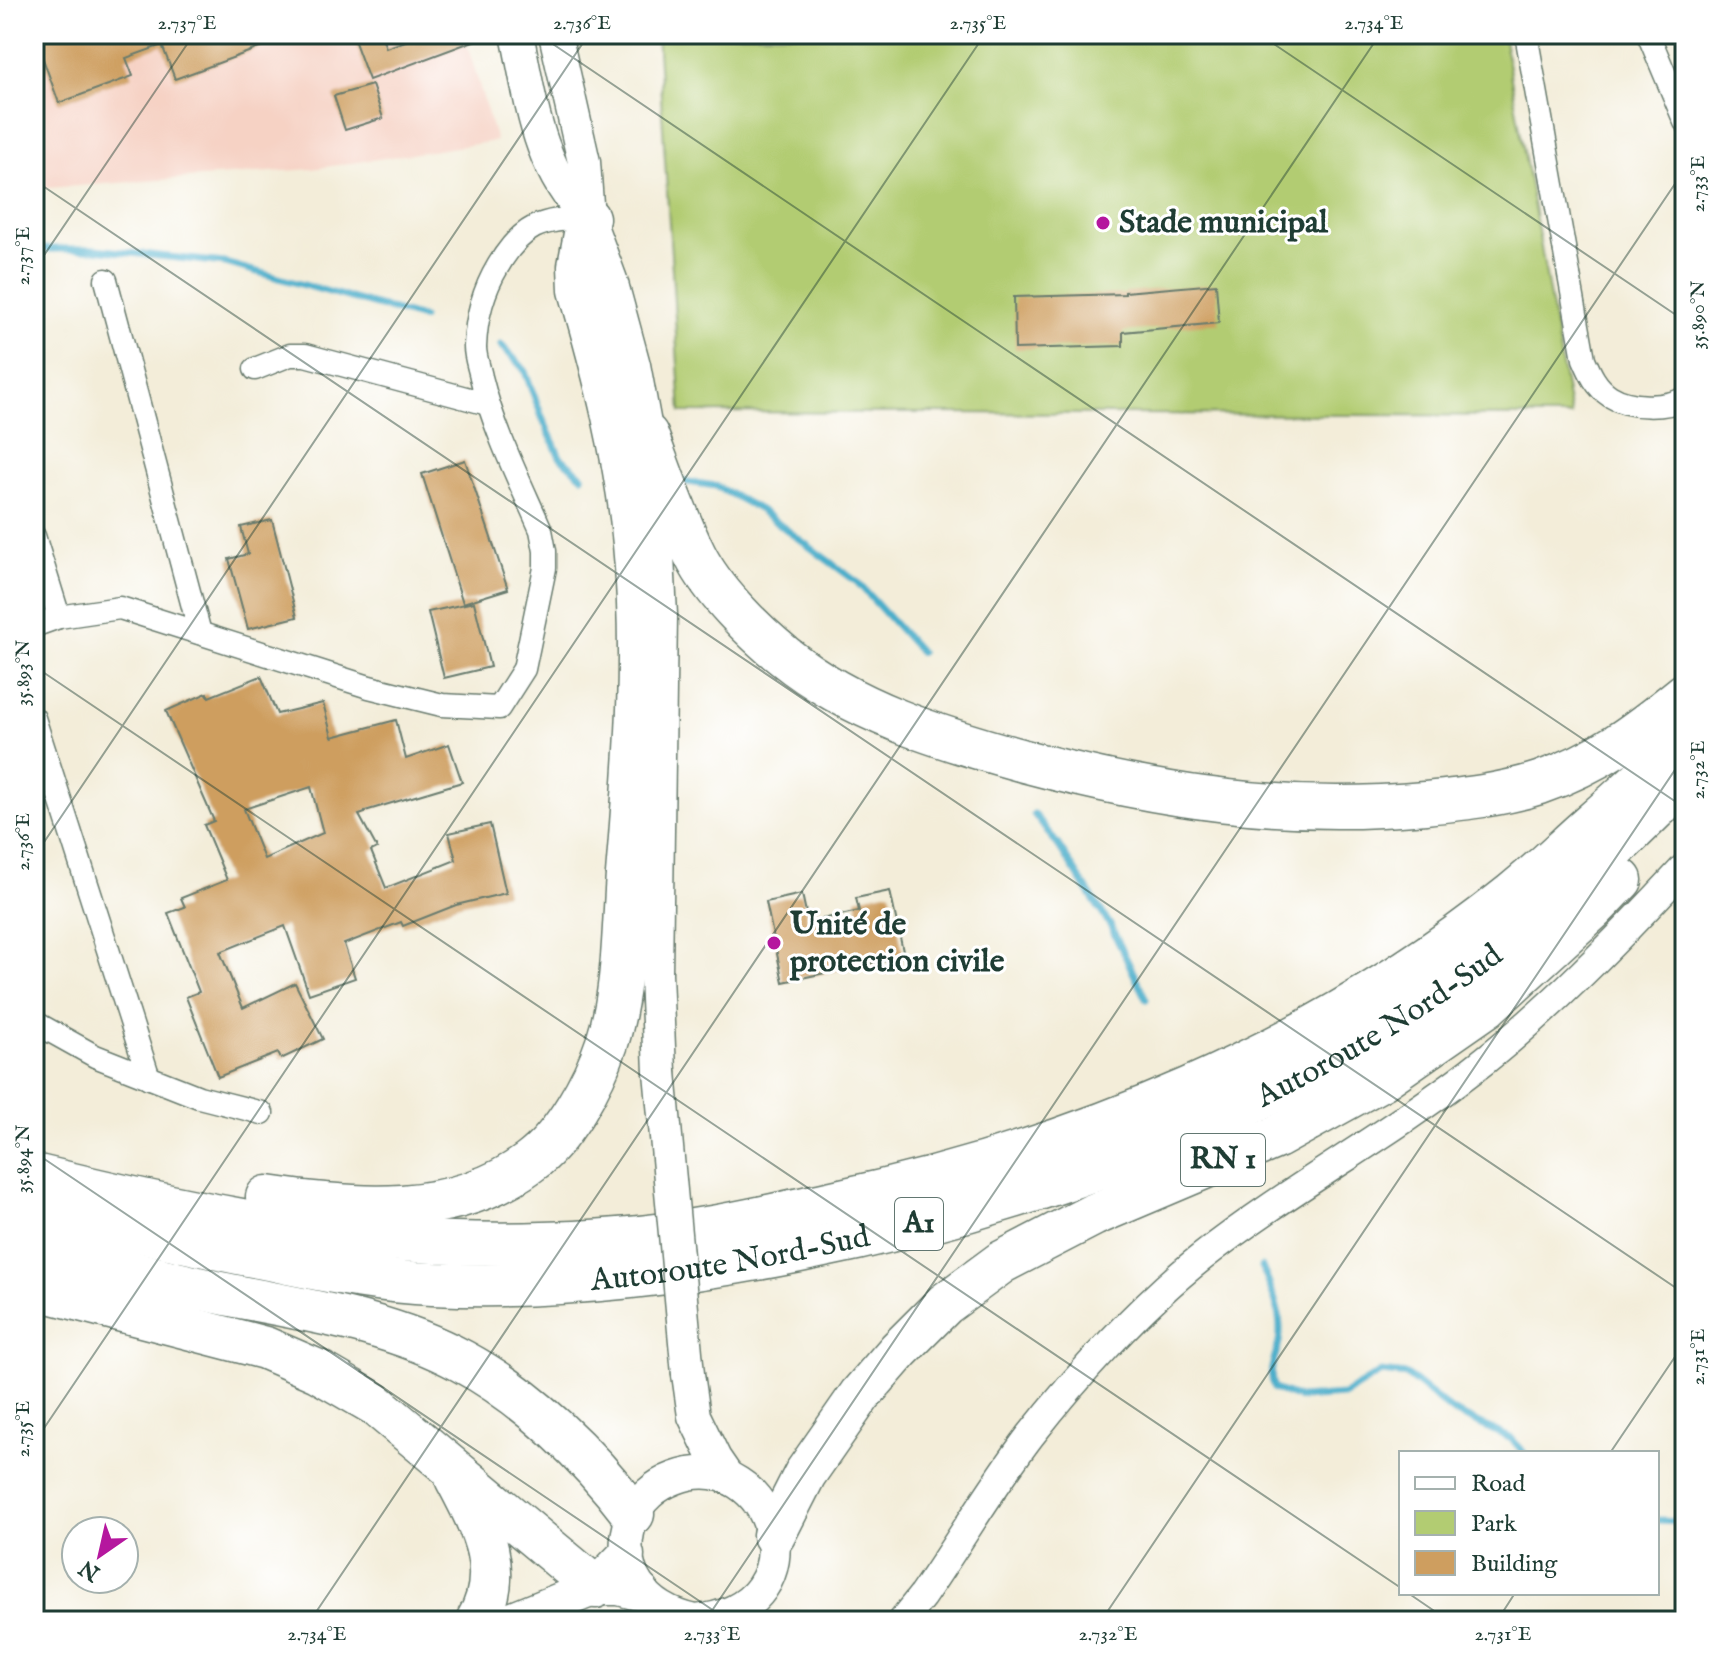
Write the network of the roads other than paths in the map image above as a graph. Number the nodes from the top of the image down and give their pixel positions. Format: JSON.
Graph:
{"nodes":[{"id":1,"x":517,"y":34,"type":"edge"},
{"id":2,"x":555,"y":34,"type":"edge"},
{"id":3,"x":1526,"y":34,"type":"edge"},
{"id":4,"x":1648,"y":34,"type":"edge"},
{"id":5,"x":1685,"y":122,"type":"edge"},
{"id":6,"x":588,"y":218,"type":"junction"},
{"id":7,"x":106,"y":280,"type":"dead end"},
{"id":8,"x":255,"y":369,"type":"dead end"},
{"id":9,"x":1685,"y":398,"type":"edge"},
{"id":10,"x":488,"y":404,"type":"junction"},
{"id":11,"x":647,"y":435,"type":"junction"},
{"id":12,"x":34,"y":536,"type":"edge"},
{"id":13,"x":59,"y":617,"type":"junction"},
{"id":14,"x":34,"y":626,"type":"edge"},
{"id":15,"x":200,"y":633,"type":"junction"},
{"id":16,"x":1685,"y":694,"type":"edge"},
{"id":17,"x":34,"y":718,"type":"edge"},
{"id":18,"x":1685,"y":735,"type":"edge"},
{"id":19,"x":1685,"y":780,"type":"edge"},
{"id":20,"x":1685,"y":787,"type":"edge"},
{"id":21,"x":1685,"y":867,"type":"edge"},
{"id":22,"x":34,"y":1022,"type":"edge"},
{"id":23,"x":149,"y":1078,"type":"junction"},
{"id":24,"x":262,"y":1113,"type":"dead end"},
{"id":25,"x":34,"y":1175,"type":"edge"},
{"id":26,"x":34,"y":1206,"type":"edge"},
{"id":27,"x":34,"y":1245,"type":"edge"},
{"id":28,"x":34,"y":1288,"type":"edge"},
{"id":29,"x":694,"y":1416,"type":"junction"},
{"id":30,"x":450,"y":1466,"type":"junction"},
{"id":31,"x":728,"y":1478,"type":"junction"},
{"id":32,"x":666,"y":1481,"type":"junction"},
{"id":33,"x":633,"y":1514,"type":"junction"},
{"id":34,"x":774,"y":1535,"type":"junction"},
{"id":35,"x":626,"y":1555,"type":"junction"},
{"id":36,"x":595,"y":1587,"type":"junction"},
{"id":37,"x":642,"y":1593,"type":"junction"},
{"id":38,"x":756,"y":1609,"type":"edge"},
{"id":39,"x":477,"y":1621,"type":"edge"},
{"id":40,"x":511,"y":1621,"type":"edge"},
{"id":41,"x":696,"y":1621,"type":"edge"},
{"id":42,"x":902,"y":1621,"type":"edge"}],
"edges":[{"from":1,"to":6,"type":"main road"},
{"from":2,"to":6,"type":"main road"},
{"from":3,"to":9,"type":"street"},
{"from":4,"to":5,"type":"street"},
{"from":6,"to":10,"type":"street"},
{"from":6,"to":11,"type":"main road"},
{"from":6,"to":25,"type":"highway"},
{"from":7,"to":15,"type":"street"},
{"from":8,"to":10,"type":"street"},
{"from":10,"to":15,"type":"street"},
{"from":11,"to":16,"type":"highway"},
{"from":11,"to":29,"type":"main road","bridge":true},
{"from":12,"to":13,"type":"street"},
{"from":13,"to":14,"type":"street"},
{"from":13,"to":15,"type":"street"},
{"from":17,"to":23,"type":"street"},
{"from":18,"to":25,"type":"highway","name":"Autoroute Nord-Sud","number":"A1"},
{"from":19,"to":26,"type":"highway","name":"Autoroute Nord-Sud","number":"A1"},
{"from":20,"to":34,"type":"highway","number":"RN 1"},
{"from":21,"to":42,"type":"street"},
{"from":22,"to":23,"type":"street"},
{"from":23,"to":24,"type":"street"},
{"from":27,"to":33,"type":"highway"},
{"from":28,"to":30,"type":"highway"},
{"from":29,"to":31,"type":"main road"},
{"from":29,"to":32,"type":"main road"},
{"from":30,"to":36,"type":"highway"},
{"from":30,"to":39,"type":"highway"},
{"from":31,"to":32,"type":"main road"},
{"from":31,"to":34,"type":"main road"},
{"from":32,"to":33,"type":"main road"},
{"from":33,"to":35,"type":"main road"},
{"from":34,"to":38,"type":"main road"},
{"from":35,"to":36,"type":"main road"},
{"from":35,"to":37,"type":"main road"},
{"from":36,"to":37,"type":"main road"},
{"from":36,"to":40,"type":"main road"},
{"from":37,"to":41,"type":"main road"},
{"from":38,"to":41,"type":"main road"}]}
